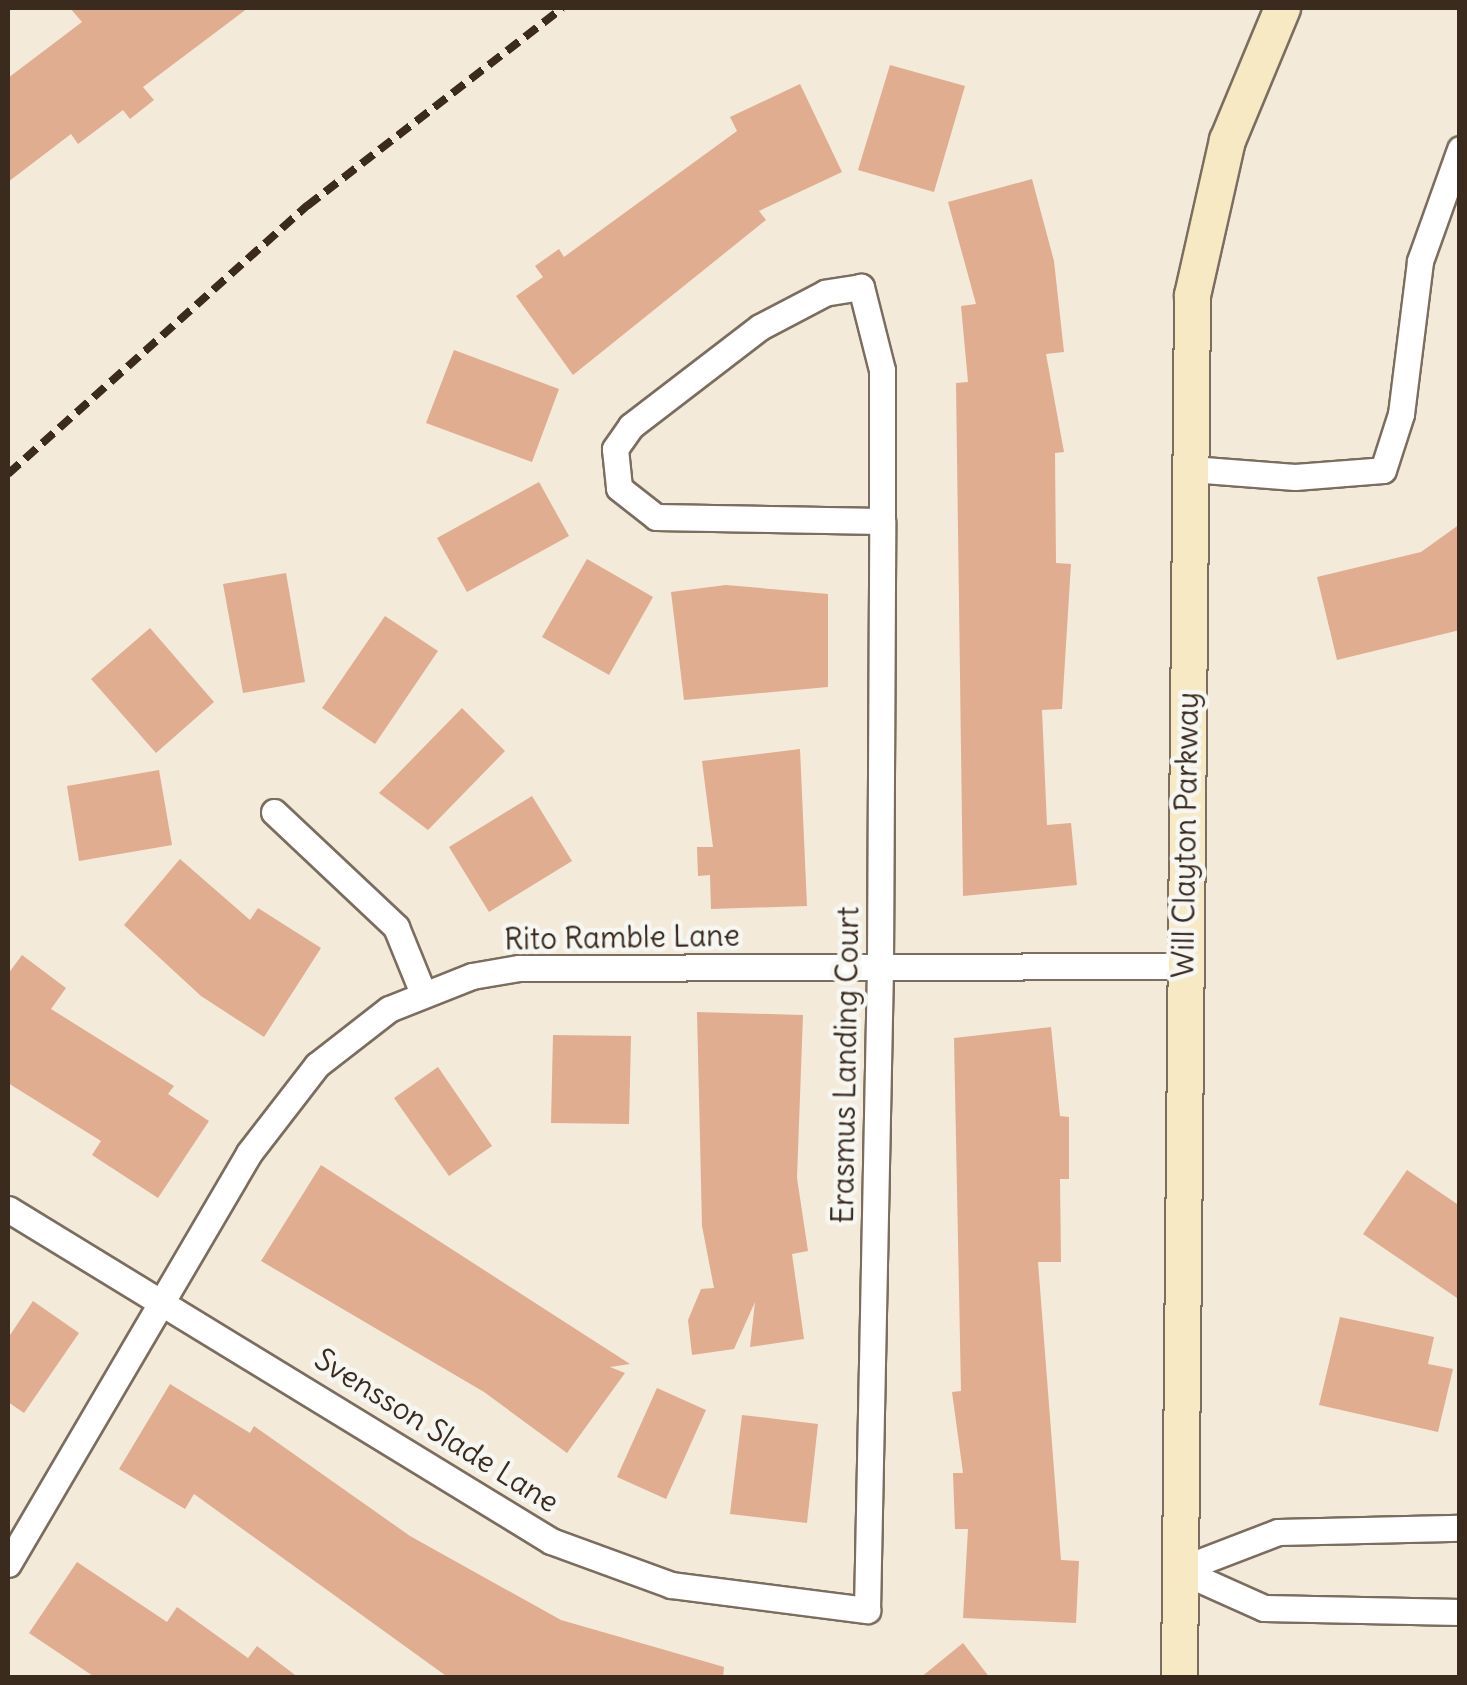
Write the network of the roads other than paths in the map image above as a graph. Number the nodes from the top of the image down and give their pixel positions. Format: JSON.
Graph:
{"nodes":[{"id":1,"x":1282,"y":8,"type":"edge"},
{"id":2,"x":1460,"y":149,"type":"edge"},
{"id":3,"x":1192,"y":469,"type":"junction"},
{"id":4,"x":882,"y":521,"type":"junction"},
{"id":5,"x":274,"y":812,"type":"dead end"},
{"id":6,"x":880,"y":966,"type":"junction"},
{"id":7,"x":1182,"y":966,"type":"junction"},
{"id":8,"x":423,"y":993,"type":"junction"},
{"id":9,"x":8,"y":1209,"type":"edge"},
{"id":10,"x":160,"y":1298,"type":"junction"},
{"id":11,"x":1460,"y":1528,"type":"edge"},
{"id":12,"x":8,"y":1564,"type":"edge"},
{"id":13,"x":1179,"y":1570,"type":"junction"},
{"id":14,"x":867,"y":1610,"type":"joint"},
{"id":15,"x":1460,"y":1612,"type":"edge"},
{"id":16,"x":1179,"y":1678,"type":"edge"}],
"edges":[{"from":1,"to":3,"type":"street","name":"Will Clayton Parkway"},
{"from":2,"to":3,"type":"street"},
{"from":3,"to":7,"type":"street","name":"Will Clayton Parkway"},
{"from":4,"to":4,"type":"street","name":"Erasmus Landing Court"},
{"from":4,"to":6,"type":"street","name":"Erasmus Landing Court"},
{"from":5,"to":8,"type":"street"},
{"from":6,"to":7,"type":"street","name":"Rito Ramble Lane"},
{"from":6,"to":8,"type":"street","name":"Rito Ramble Lane"},
{"from":6,"to":14,"type":"street","name":"Erasmus Landing Court"},
{"from":7,"to":13,"type":"street","name":"Will Clayton Parkway"},
{"from":8,"to":10,"type":"street","name":"Rito Ramble Lane"},
{"from":9,"to":10,"type":"street","name":"Svensson Slade Lane"},
{"from":10,"to":12,"type":"street","name":"Rito Ramble Lane"},
{"from":10,"to":14,"type":"street","name":"Svensson Slade Lane"},
{"from":11,"to":13,"type":"street"},
{"from":13,"to":15,"type":"street"},
{"from":13,"to":16,"type":"street","name":"Will Clayton Parkway"}]}
